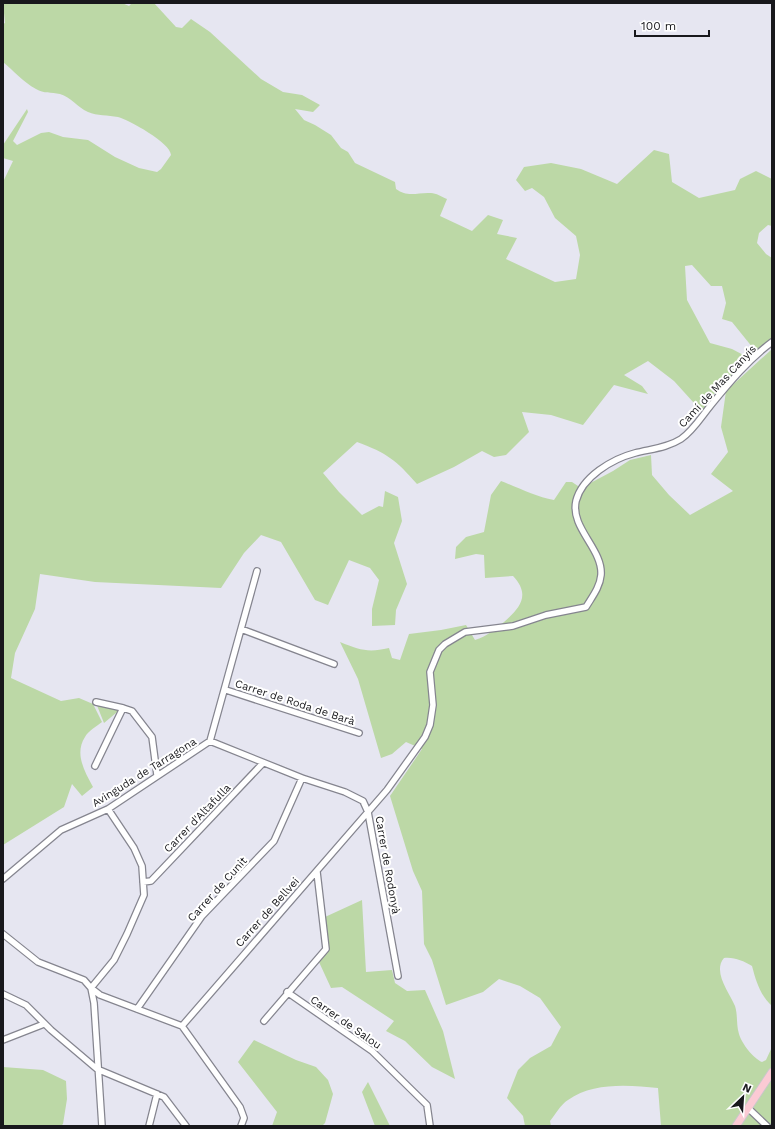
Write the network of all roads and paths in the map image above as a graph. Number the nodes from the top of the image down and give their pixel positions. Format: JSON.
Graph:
{"nodes":[{"id":1,"x":772,"y":342,"type":"edge"},
{"id":2,"x":257,"y":571,"type":"dead end"},
{"id":3,"x":240,"y":629,"type":"junction"},
{"id":4,"x":334,"y":664,"type":"dead end"},
{"id":5,"x":226,"y":690,"type":"junction"},
{"id":6,"x":96,"y":702,"type":"dead end"},
{"id":7,"x":123,"y":708,"type":"junction"},
{"id":8,"x":359,"y":733,"type":"dead end"},
{"id":9,"x":210,"y":741,"type":"junction"},
{"id":10,"x":263,"y":763,"type":"junction"},
{"id":11,"x":95,"y":766,"type":"dead end"},
{"id":12,"x":157,"y":775,"type":"junction"},
{"id":13,"x":302,"y":778,"type":"junction"},
{"id":14,"x":108,"y":809,"type":"junction"},
{"id":15,"x":368,"y":812,"type":"junction"},
{"id":16,"x":317,"y":872,"type":"junction"},
{"id":17,"x":3,"y":879,"type":"edge"},
{"id":18,"x":143,"y":882,"type":"junction"},
{"id":19,"x":3,"y":934,"type":"edge"},
{"id":20,"x":398,"y":976,"type":"dead end"},
{"id":21,"x":91,"y":988,"type":"junction"},
{"id":22,"x":287,"y":992,"type":"junction"},
{"id":23,"x":3,"y":994,"type":"edge"},
{"id":24,"x":137,"y":1009,"type":"junction"},
{"id":25,"x":264,"y":1021,"type":"dead end"},
{"id":26,"x":44,"y":1024,"type":"junction"},
{"id":27,"x":182,"y":1026,"type":"junction"},
{"id":28,"x":3,"y":1040,"type":"edge"},
{"id":29,"x":97,"y":1069,"type":"junction"},
{"id":30,"x":772,"y":1072,"type":"edge"},
{"id":31,"x":157,"y":1094,"type":"junction"},
{"id":32,"x":748,"y":1108,"type":"junction"},
{"id":33,"x":102,"y":1126,"type":"edge"},
{"id":34,"x":149,"y":1126,"type":"edge"},
{"id":35,"x":186,"y":1126,"type":"edge"},
{"id":36,"x":241,"y":1126,"type":"edge"},
{"id":37,"x":430,"y":1126,"type":"edge"},
{"id":38,"x":736,"y":1126,"type":"edge"},
{"id":39,"x":767,"y":1126,"type":"edge"}],
"edges":[{"from":1,"to":15,"type":"street","name":"Camí de Mas Canyís"},
{"from":2,"to":3,"type":"street","name":"Avinguda de Tarragona"},
{"from":3,"to":4,"type":"street"},
{"from":3,"to":5,"type":"street","name":"Avinguda de Tarragona"},
{"from":5,"to":8,"type":"street","name":"Carrer de Roda de Barà"},
{"from":5,"to":9,"type":"street","name":"Avinguda de Tarragona"},
{"from":6,"to":7,"type":"street"},
{"from":7,"to":11,"type":"street"},
{"from":7,"to":12,"type":"street"},
{"from":9,"to":10,"type":"street","name":"Carrer de Rodonyà"},
{"from":9,"to":12,"type":"street","name":"Avinguda de Tarragona"},
{"from":10,"to":13,"type":"street","name":"Carrer de Rodonyà"},
{"from":10,"to":18,"type":"street","name":"Carrer d'Altafulla"},
{"from":12,"to":14,"type":"street","name":"Avinguda de Tarragona"},
{"from":13,"to":15,"type":"street","name":"Carrer de Rodonyà"},
{"from":13,"to":24,"type":"street","name":"Carrer de Cunit"},
{"from":14,"to":17,"type":"street","name":"Avinguda de Tarragona"},
{"from":14,"to":18,"type":"street"},
{"from":15,"to":16,"type":"street","name":"Carrer de Bellvei"},
{"from":15,"to":20,"type":"street","name":"Carrer de Rodonyà"},
{"from":16,"to":22,"type":"street"},
{"from":16,"to":27,"type":"street","name":"Carrer de Bellvei"},
{"from":18,"to":21,"type":"street"},
{"from":19,"to":21,"type":"street"},
{"from":21,"to":24,"type":"street"},
{"from":21,"to":29,"type":"street"},
{"from":22,"to":25,"type":"street"},
{"from":22,"to":37,"type":"street","name":"Carrer de Salou"},
{"from":23,"to":26,"type":"street"},
{"from":24,"to":27,"type":"street"},
{"from":26,"to":28,"type":"street"},
{"from":26,"to":29,"type":"street"},
{"from":27,"to":36,"type":"street"},
{"from":29,"to":31,"type":"street"},
{"from":29,"to":33,"type":"street"},
{"from":30,"to":32,"type":"main road"},
{"from":31,"to":34,"type":"street"},
{"from":31,"to":35,"type":"street"},
{"from":32,"to":38,"type":"main road"},
{"from":32,"to":39,"type":"street"}]}
